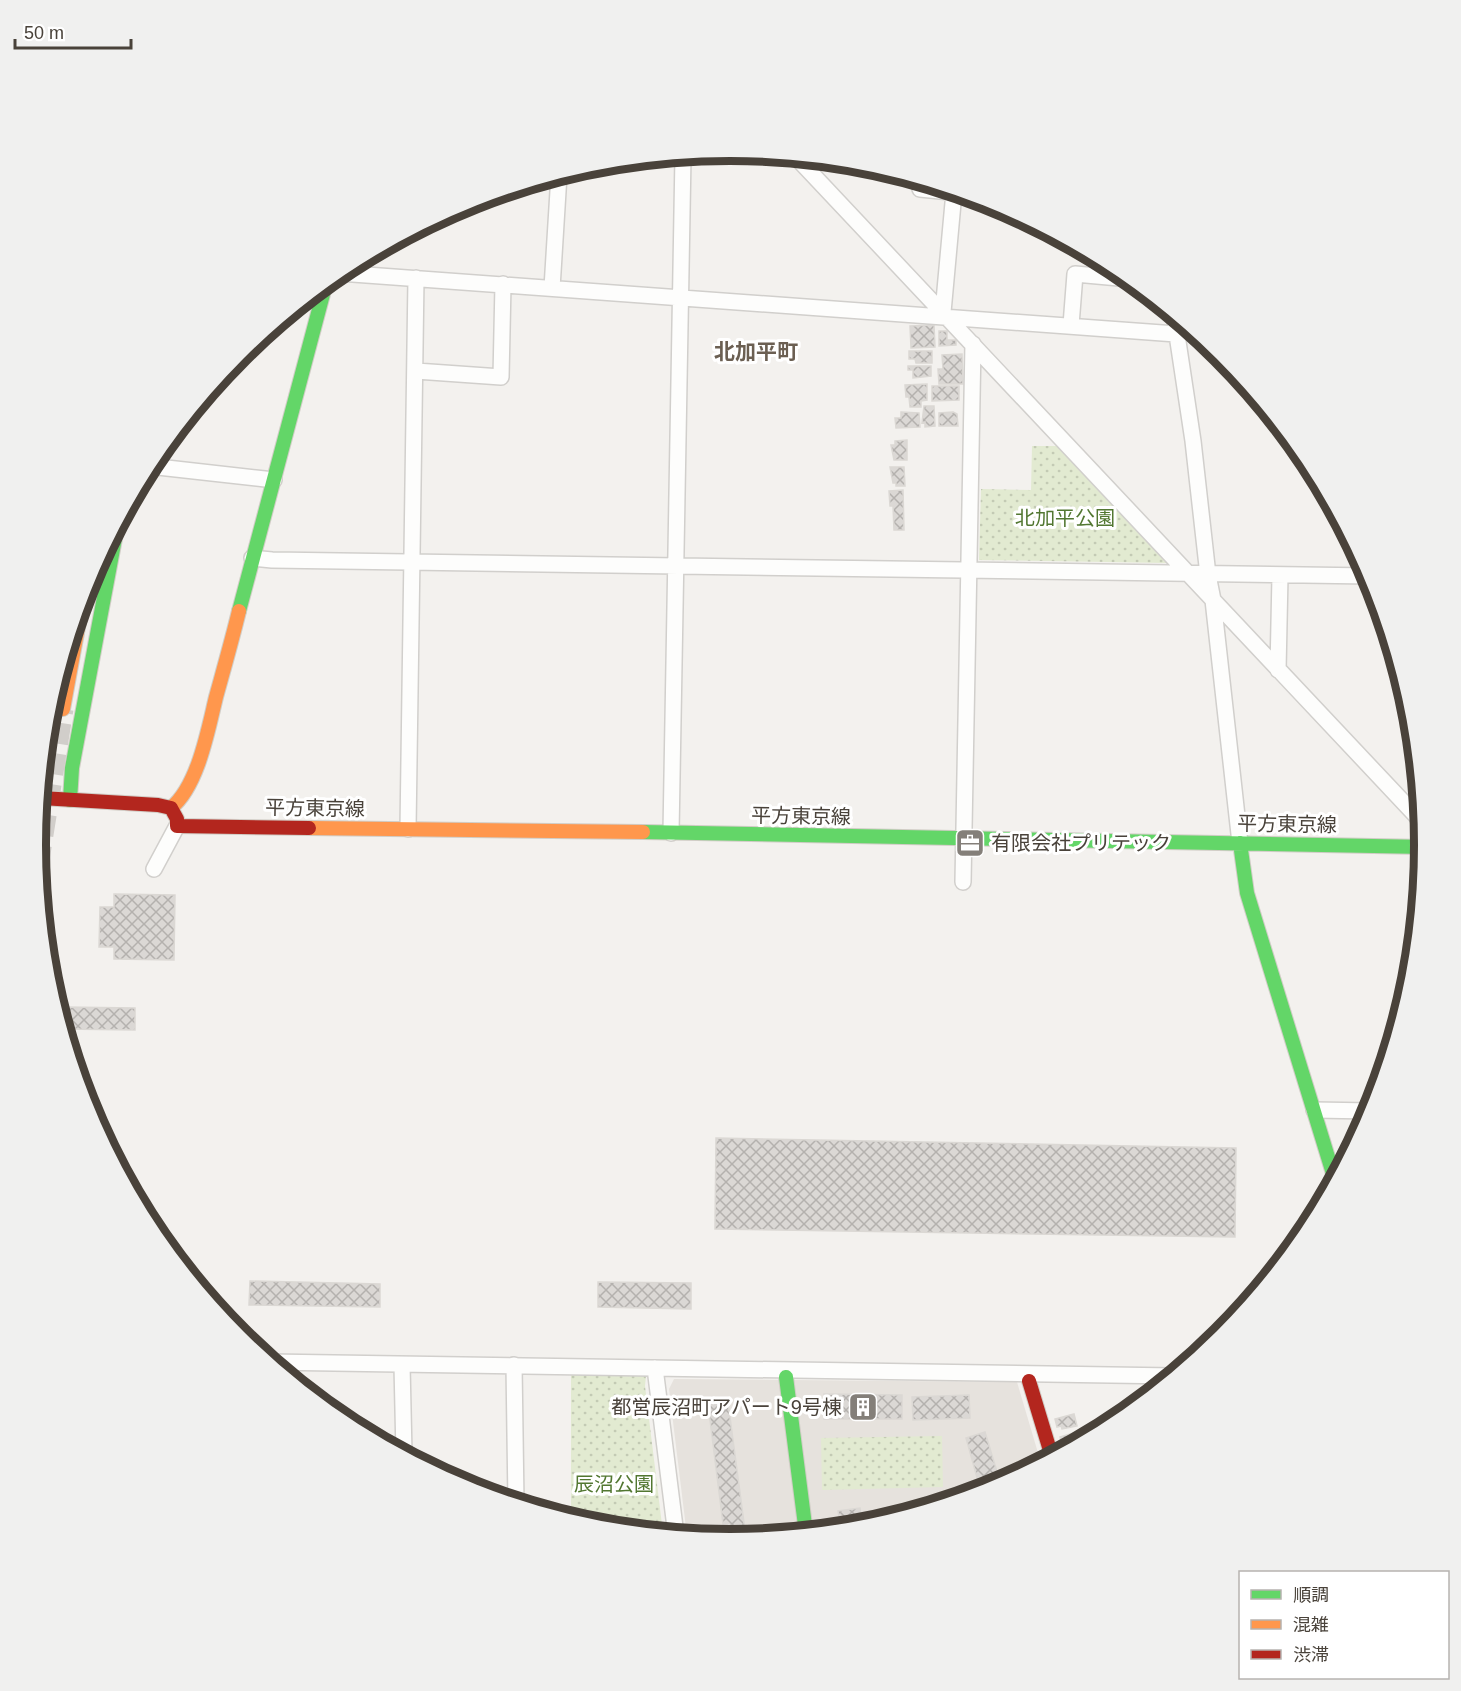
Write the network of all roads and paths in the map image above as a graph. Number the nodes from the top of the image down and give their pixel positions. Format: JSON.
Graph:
{"nodes":[{"id":1,"x":683,"y":163,"type":"edge"},
{"id":2,"x":804,"y":166,"type":"edge"},
{"id":3,"x":558,"y":184,"type":"edge"},
{"id":4,"x":956,"y":200,"type":"edge"},
{"id":5,"x":355,"y":274,"type":"edge"},
{"id":6,"x":1111,"y":277,"type":"edge"},
{"id":7,"x":416,"y":278,"type":"junction"},
{"id":8,"x":503,"y":284,"type":"junction"},
{"id":9,"x":552,"y":288,"type":"junction"},
{"id":10,"x":323,"y":297,"type":"edge"},
{"id":11,"x":681,"y":297,"type":"junction"},
{"id":12,"x":945,"y":315,"type":"junction"},
{"id":13,"x":1071,"y":325,"type":"junction"},
{"id":14,"x":1182,"y":332,"type":"edge"},
{"id":15,"x":1184,"y":334,"type":"edge"},
{"id":16,"x":973,"y":344,"type":"junction"},
{"id":17,"x":416,"y":371,"type":"junction"},
{"id":18,"x":161,"y":467,"type":"edge"},
{"id":19,"x":274,"y":480,"type":"junction"},
{"id":20,"x":112,"y":554,"type":"edge"},
{"id":21,"x":252,"y":558,"type":"junction"},
{"id":22,"x":412,"y":562,"type":"junction"},
{"id":23,"x":677,"y":566,"type":"junction"},
{"id":24,"x":970,"y":570,"type":"junction"},
{"id":25,"x":1190,"y":574,"type":"junction"},
{"id":26,"x":1208,"y":575,"type":"junction"},
{"id":27,"x":1280,"y":576,"type":"junction"},
{"id":28,"x":1358,"y":576,"type":"edge"},
{"id":29,"x":1213,"y":600,"type":"junction"},
{"id":30,"x":71,"y":664,"type":"edge"},
{"id":31,"x":1278,"y":670,"type":"junction"},
{"id":32,"x":63,"y":709,"type":"tunnel mouth"},
{"id":33,"x":48,"y":798,"type":"edge"},
{"id":34,"x":70,"y":800,"type":"junction"},
{"id":35,"x":171,"y":808,"type":"junction"},
{"id":36,"x":1413,"y":814,"type":"edge"},
{"id":37,"x":177,"y":826,"type":"junction"},
{"id":38,"x":408,"y":829,"type":"junction"},
{"id":39,"x":671,"y":833,"type":"junction"},
{"id":40,"x":963,"y":838,"type":"junction"},
{"id":41,"x":1240,"y":843,"type":"junction"},
{"id":42,"x":1414,"y":847,"type":"edge"},
{"id":43,"x":154,"y":869,"type":"dead end"},
{"id":44,"x":963,"y":882,"type":"dead end"},
{"id":45,"x":1314,"y":1110,"type":"junction"},
{"id":46,"x":1360,"y":1111,"type":"edge"},
{"id":47,"x":1332,"y":1171,"type":"edge"},
{"id":48,"x":283,"y":1362,"type":"edge"},
{"id":49,"x":402,"y":1365,"type":"junction"},
{"id":50,"x":514,"y":1365,"type":"junction"},
{"id":51,"x":655,"y":1368,"type":"junction"},
{"id":52,"x":786,"y":1373,"type":"junction"},
{"id":53,"x":1028,"y":1377,"type":"junction"},
{"id":54,"x":1159,"y":1378,"type":"edge"},
{"id":55,"x":404,"y":1446,"type":"edge"},
{"id":56,"x":1050,"y":1450,"type":"edge"},
{"id":57,"x":516,"y":1495,"type":"edge"},
{"id":58,"x":805,"y":1525,"type":"edge"},
{"id":59,"x":675,"y":1527,"type":"edge"}],
"edges":[{"from":1,"to":11,"type":"street"},
{"from":2,"to":12,"type":"street"},
{"from":3,"to":9,"type":"street"},
{"from":4,"to":12,"type":"street"},
{"from":5,"to":7,"type":"street"},
{"from":6,"to":13,"type":"street"},
{"from":7,"to":8,"type":"street"},
{"from":7,"to":17,"type":"street"},
{"from":8,"to":9,"type":"street"},
{"from":8,"to":17,"type":"street"},
{"from":9,"to":11,"type":"street"},
{"from":10,"to":19,"type":"street"},
{"from":11,"to":12,"type":"street"},
{"from":11,"to":23,"type":"street"},
{"from":12,"to":13,"type":"street"},
{"from":12,"to":16,"type":"street"},
{"from":13,"to":14,"type":"street"},
{"from":15,"to":26,"type":"street"},
{"from":16,"to":24,"type":"street"},
{"from":16,"to":25,"type":"street"},
{"from":17,"to":22,"type":"street"},
{"from":18,"to":19,"type":"street"},
{"from":19,"to":21,"type":"street"},
{"from":20,"to":34,"type":"street"},
{"from":21,"to":22,"type":"street"},
{"from":21,"to":35,"type":"street"},
{"from":22,"to":23,"type":"street"},
{"from":22,"to":38,"type":"street"},
{"from":23,"to":24,"type":"street"},
{"from":23,"to":39,"type":"street"},
{"from":24,"to":25,"type":"street"},
{"from":24,"to":40,"type":"street"},
{"from":25,"to":26,"type":"street"},
{"from":25,"to":29,"type":"street"},
{"from":26,"to":27,"type":"street"},
{"from":26,"to":29,"type":"street"},
{"from":27,"to":28,"type":"street"},
{"from":27,"to":31,"type":"street"},
{"from":29,"to":31,"type":"street"},
{"from":29,"to":41,"type":"street"},
{"from":30,"to":32,"type":"street"},
{"from":31,"to":36,"type":"street"},
{"from":33,"to":34,"type":"street"},
{"from":34,"to":35,"type":"street"},
{"from":35,"to":37,"type":"street"},
{"from":37,"to":38,"type":"street","name":"平方東京線"},
{"from":37,"to":43,"type":"street"},
{"from":38,"to":39,"type":"street","name":"平方東京線"},
{"from":39,"to":40,"type":"street","name":"平方東京線"},
{"from":40,"to":41,"type":"street","name":"平方東京線"},
{"from":40,"to":44,"type":"street"},
{"from":41,"to":42,"type":"street","name":"平方東京線"},
{"from":41,"to":45,"type":"street"},
{"from":45,"to":46,"type":"street"},
{"from":45,"to":47,"type":"street"},
{"from":48,"to":49,"type":"street"},
{"from":49,"to":50,"type":"street"},
{"from":49,"to":55,"type":"street"},
{"from":50,"to":51,"type":"street"},
{"from":50,"to":57,"type":"street"},
{"from":51,"to":52,"type":"street"},
{"from":51,"to":59,"type":"street"},
{"from":52,"to":53,"type":"street"},
{"from":52,"to":58,"type":"street"},
{"from":53,"to":54,"type":"street"},
{"from":53,"to":56,"type":"street"}]}
